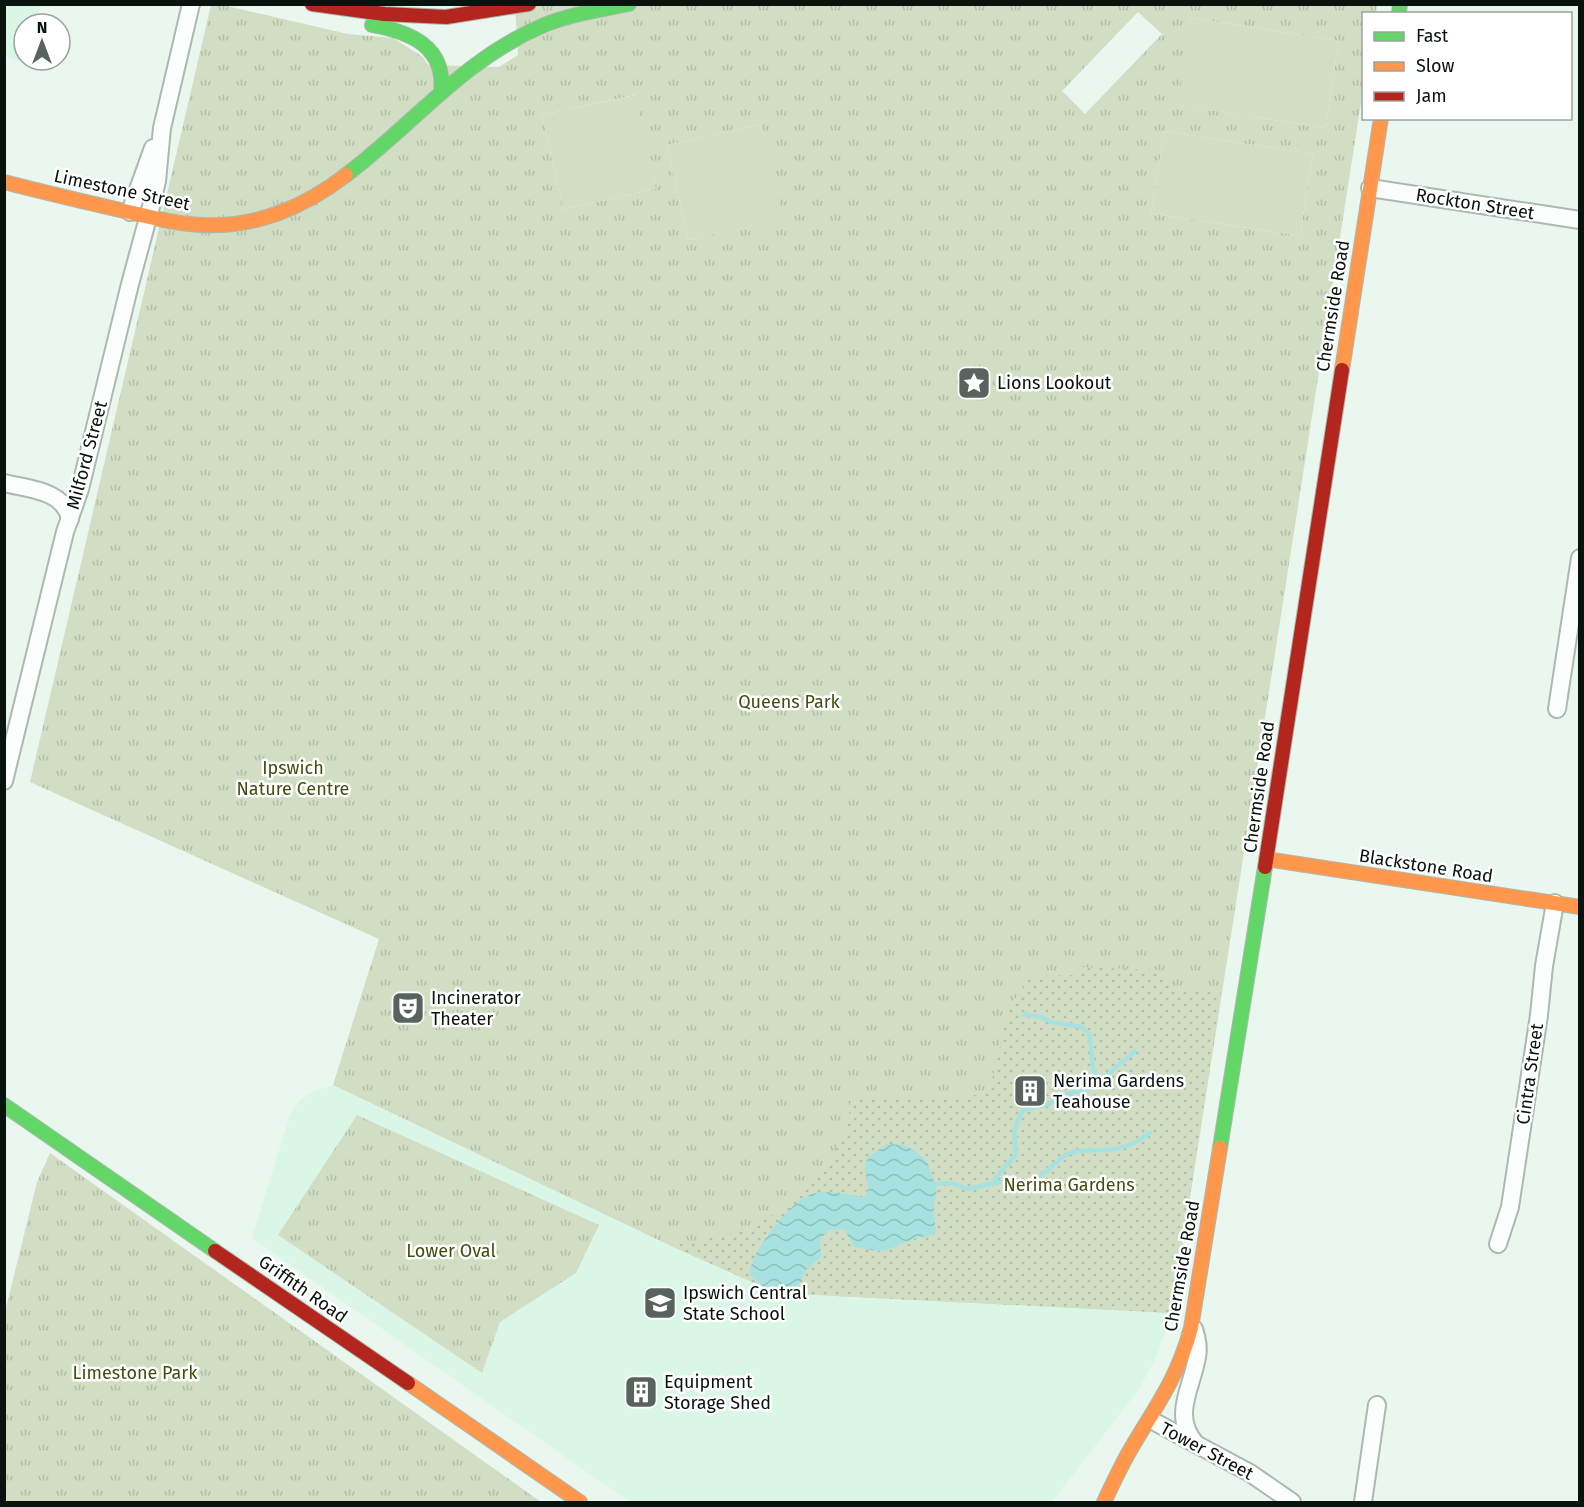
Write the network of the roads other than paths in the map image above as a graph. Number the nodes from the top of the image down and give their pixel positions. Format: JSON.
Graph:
{"nodes":[{"id":1,"x":191,"y":4,"type":"edge"},
{"id":2,"x":307,"y":4,"type":"edge"},
{"id":3,"x":312,"y":4,"type":"edge"},
{"id":4,"x":529,"y":4,"type":"edge"},
{"id":5,"x":629,"y":4,"type":"edge"},
{"id":6,"x":441,"y":92,"type":"junction"},
{"id":7,"x":1381,"y":120,"type":"edge"},
{"id":8,"x":162,"y":128,"type":"junction"},
{"id":9,"x":4,"y":182,"type":"edge"},
{"id":10,"x":1370,"y":188,"type":"junction"},
{"id":11,"x":130,"y":212,"type":"junction"},
{"id":12,"x":149,"y":217,"type":"junction"},
{"id":13,"x":1580,"y":220,"type":"edge"},
{"id":14,"x":4,"y":483,"type":"edge"},
{"id":15,"x":70,"y":519,"type":"junction"},
{"id":16,"x":1580,"y":558,"type":"edge"},
{"id":17,"x":1557,"y":709,"type":"dead end"},
{"id":18,"x":4,"y":782,"type":"edge"},
{"id":19,"x":1266,"y":859,"type":"junction"},
{"id":20,"x":1555,"y":903,"type":"junction"},
{"id":21,"x":1580,"y":907,"type":"edge"},
{"id":22,"x":4,"y":1105,"type":"edge"},
{"id":23,"x":1498,"y":1244,"type":"dead end"},
{"id":24,"x":1192,"y":1322,"type":"junction"},
{"id":25,"x":1377,"y":1405,"type":"dead end"},
{"id":26,"x":1151,"y":1420,"type":"junction"},
{"id":27,"x":1198,"y":1445,"type":"junction"},
{"id":28,"x":1097,"y":1500,"type":"edge"},
{"id":29,"x":580,"y":1503,"type":"edge"},
{"id":30,"x":1292,"y":1503,"type":"edge"},
{"id":31,"x":1363,"y":1503,"type":"edge"}],
"edges":[{"from":1,"to":8,"type":"street","name":"Milford Street"},
{"from":2,"to":6,"type":"main road"},
{"from":3,"to":4,"type":"main road"},
{"from":5,"to":6,"type":"main road","name":"Limestone Street"},
{"from":6,"to":12,"type":"main road","name":"Limestone Street"},
{"from":7,"to":10,"type":"main road","name":"Chermside Road"},
{"from":8,"to":11,"type":"street","name":"Milford Street"},
{"from":8,"to":12,"type":"street","name":"Milford Street"},
{"from":9,"to":11,"type":"main road","name":"Limestone Street"},
{"from":10,"to":13,"type":"street","name":"Rockton Street"},
{"from":10,"to":19,"type":"main road","name":"Chermside Road"},
{"from":11,"to":12,"type":"main road","name":"Limestone Street"},
{"from":12,"to":15,"type":"street","name":"Milford Street"},
{"from":14,"to":15,"type":"street"},
{"from":15,"to":18,"type":"street","name":"Milford Street"},
{"from":16,"to":17,"type":"street"},
{"from":19,"to":20,"type":"main road","name":"Blackstone Road"},
{"from":19,"to":24,"type":"main road","name":"Chermside Road"},
{"from":20,"to":21,"type":"main road","name":"Blackstone Road"},
{"from":20,"to":23,"type":"street","name":"Cintra Street"},
{"from":22,"to":29,"type":"main road","name":"Griffith Road"},
{"from":24,"to":26,"type":"main road","name":"Chermside Road"},
{"from":24,"to":27,"type":"street"},
{"from":25,"to":31,"type":"street"},
{"from":26,"to":27,"type":"street","name":"Tower Street"},
{"from":26,"to":28,"type":"main road","name":"Chermside Road"},
{"from":27,"to":30,"type":"street","name":"Tower Street"}]}
